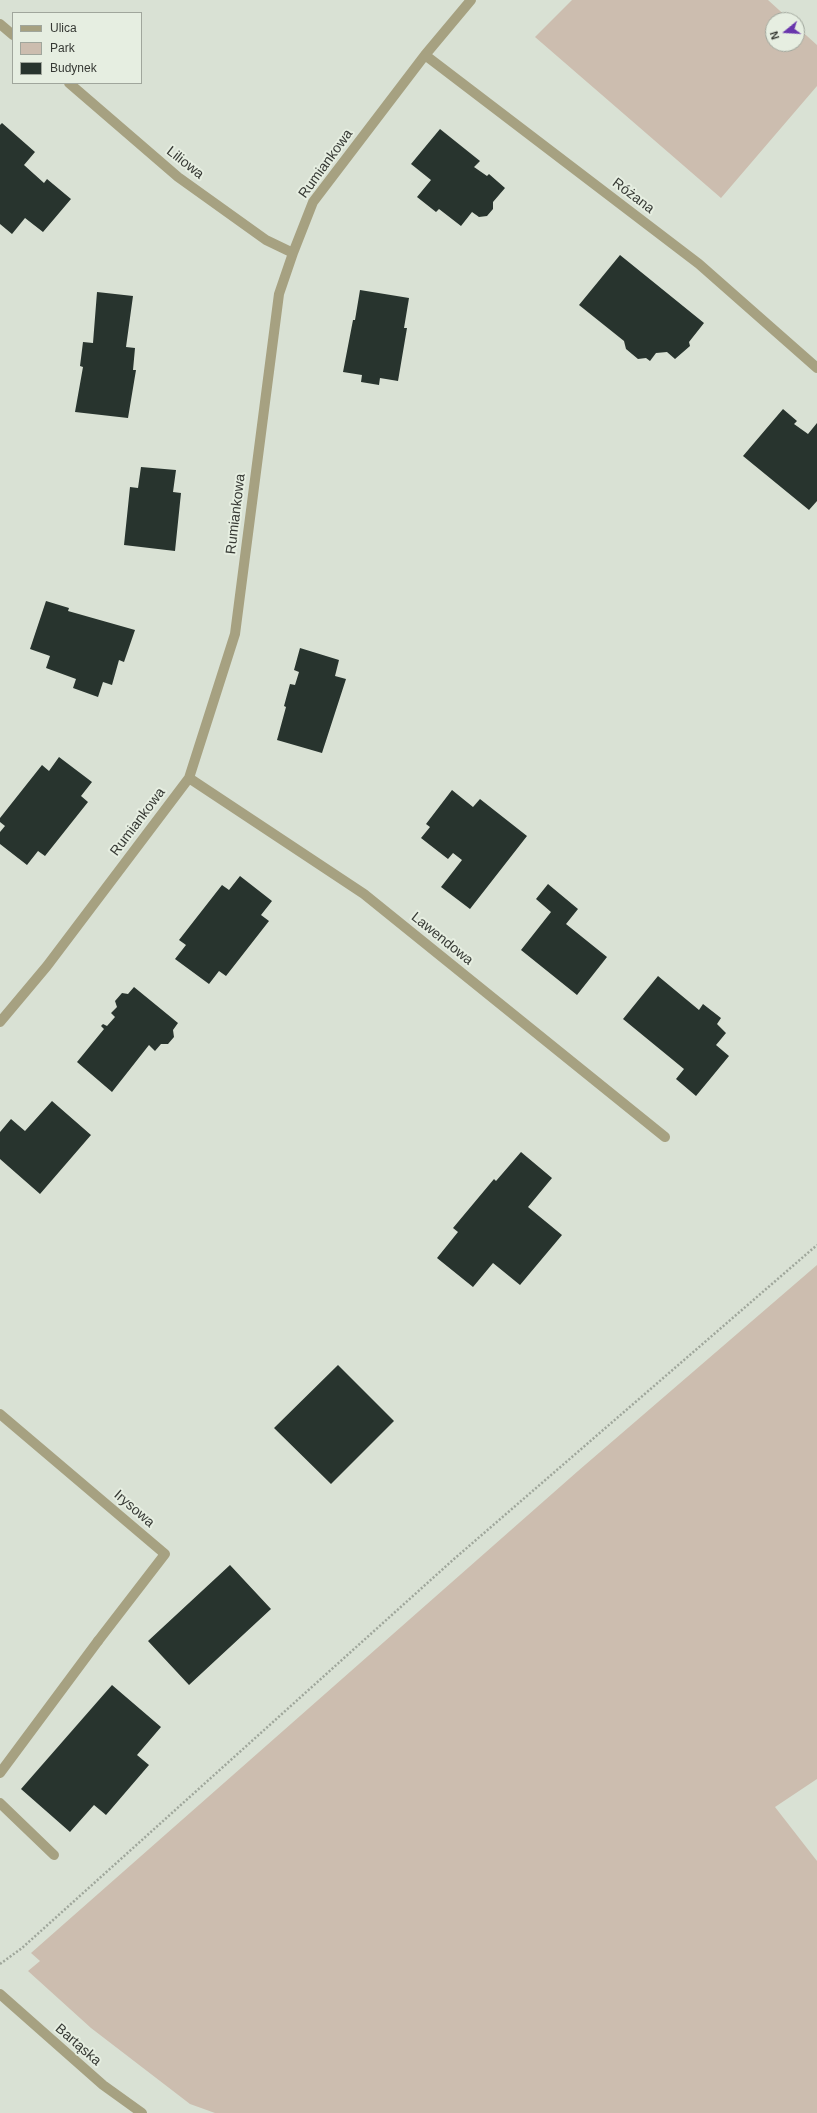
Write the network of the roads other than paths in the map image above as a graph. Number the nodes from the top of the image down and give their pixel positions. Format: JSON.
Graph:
{"nodes":[{"id":1,"x":471,"y":0,"type":"edge"},
{"id":2,"x":0,"y":24,"type":"edge"},
{"id":3,"x":12,"y":34,"type":"edge"},
{"id":4,"x":425,"y":55,"type":"junction"},
{"id":5,"x":70,"y":84,"type":"edge"},
{"id":6,"x":293,"y":253,"type":"junction"},
{"id":7,"x":817,"y":368,"type":"edge"},
{"id":8,"x":189,"y":778,"type":"junction"},
{"id":9,"x":0,"y":1022,"type":"edge"},
{"id":10,"x":665,"y":1137,"type":"dead end"},
{"id":11,"x":0,"y":1414,"type":"edge"},
{"id":12,"x":0,"y":1773,"type":"edge"},
{"id":13,"x":0,"y":1804,"type":"edge"},
{"id":14,"x":54,"y":1855,"type":"dead end"},
{"id":15,"x":0,"y":1994,"type":"edge"},
{"id":16,"x":142,"y":2113,"type":"edge"}],
"edges":[{"from":1,"to":4,"type":"street","name":"Rumiankowa"},
{"from":2,"to":3,"type":"street"},
{"from":4,"to":6,"type":"street","name":"Rumiankowa"},
{"from":4,"to":7,"type":"street","name":"Różana"},
{"from":5,"to":6,"type":"street","name":"Liliowa"},
{"from":6,"to":8,"type":"street","name":"Rumiankowa"},
{"from":8,"to":9,"type":"street","name":"Rumiankowa"},
{"from":8,"to":10,"type":"street","name":"Lawendowa"},
{"from":11,"to":12,"type":"street","name":"Irysowa"},
{"from":13,"to":14,"type":"street"},
{"from":15,"to":16,"type":"street","name":"Bartąska"}]}
